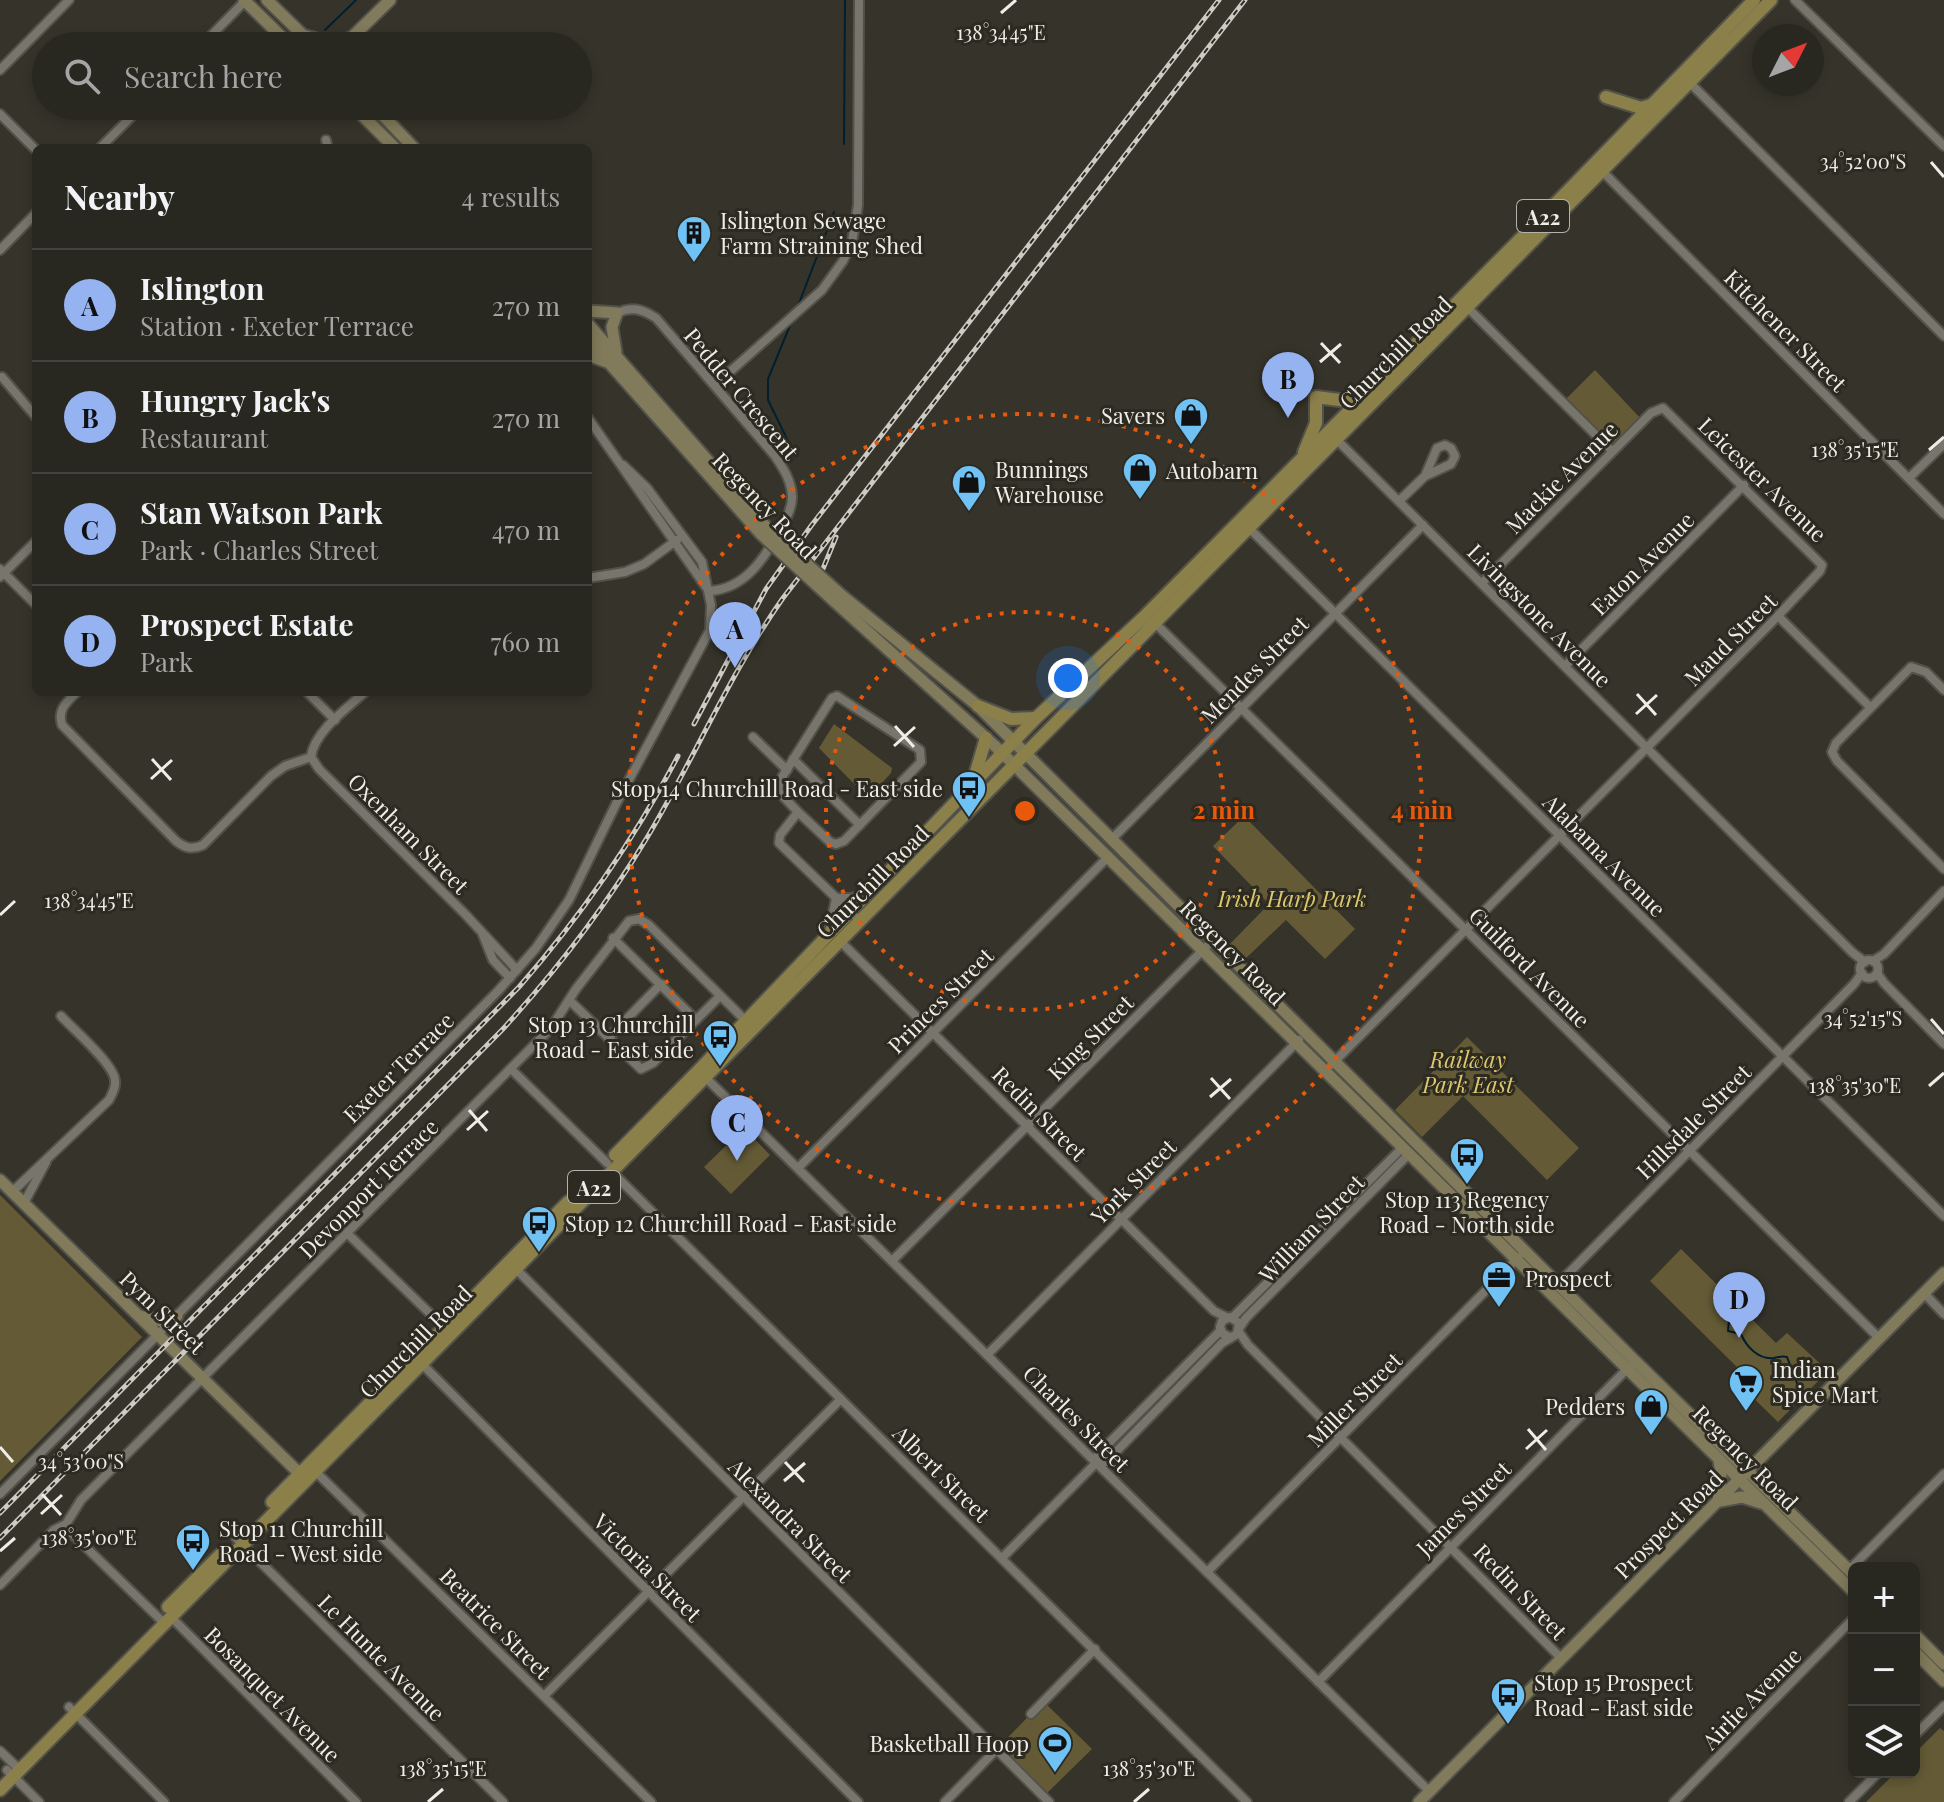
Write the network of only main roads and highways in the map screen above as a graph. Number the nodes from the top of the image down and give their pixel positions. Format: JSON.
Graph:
{"nodes":[{"id":1,"x":245,"y":0,"type":"edge"},
{"id":2,"x":267,"y":0,"type":"edge"},
{"id":3,"x":390,"y":0,"type":"edge"},
{"id":4,"x":1754,"y":0,"type":"edge"},
{"id":5,"x":1771,"y":0,"type":"edge"},
{"id":6,"x":277,"y":32,"type":"edge"},
{"id":7,"x":300,"y":32,"type":"edge"},
{"id":8,"x":359,"y":32,"type":"edge"},
{"id":9,"x":1606,"y":97,"type":"dead end"},
{"id":10,"x":1651,"y":105,"type":"junction"},
{"id":11,"x":366,"y":120,"type":"edge"},
{"id":12,"x":382,"y":120,"type":"edge"},
{"id":13,"x":388,"y":120,"type":"edge"},
{"id":14,"x":374,"y":128,"type":"junction"},
{"id":15,"x":391,"y":144,"type":"edge"},
{"id":16,"x":410,"y":144,"type":"edge"},
{"id":17,"x":1463,"y":303,"type":"junction"},
{"id":18,"x":592,"y":311,"type":"edge"},
{"id":19,"x":592,"y":330,"type":"edge"},
{"id":20,"x":592,"y":342,"type":"edge"},
{"id":21,"x":592,"y":356,"type":"edge"},
{"id":22,"x":614,"y":360,"type":"junction"},
{"id":23,"x":1355,"y":402,"type":"junction"},
{"id":24,"x":1301,"y":458,"type":"junction"},
{"id":25,"x":1245,"y":524,"type":"junction"},
{"id":26,"x":837,"y":598,"type":"junction"},
{"id":27,"x":978,"y":706,"type":"junction"},
{"id":28,"x":1036,"y":718,"type":"junction"},
{"id":29,"x":986,"y":738,"type":"junction"},
{"id":30,"x":1014,"y":741,"type":"junction"},
{"id":31,"x":1003,"y":753,"type":"junction"},
{"id":32,"x":1025,"y":753,"type":"junction"},
{"id":33,"x":1014,"y":764,"type":"junction"},
{"id":34,"x":977,"y":778,"type":"junction"},
{"id":35,"x":856,"y":916,"type":"junction"},
{"id":36,"x":1301,"y":1038,"type":"junction"},
{"id":37,"x":1330,"y":1066,"type":"junction"},
{"id":38,"x":0,"y":1180,"type":"edge"},
{"id":39,"x":1521,"y":1256,"type":"junction"},
{"id":40,"x":1944,"y":1273,"type":"edge"},
{"id":41,"x":136,"y":1315,"type":"junction"},
{"id":42,"x":177,"y":1316,"type":"road end"},
{"id":43,"x":417,"y":1360,"type":"junction"},
{"id":44,"x":1632,"y":1365,"type":"junction"},
{"id":45,"x":331,"y":1453,"type":"junction"},
{"id":46,"x":1719,"y":1459,"type":"junction"},
{"id":47,"x":1744,"y":1475,"type":"junction"},
{"id":48,"x":300,"y":1479,"type":"junction"},
{"id":49,"x":1718,"y":1501,"type":"junction"},
{"id":50,"x":1765,"y":1505,"type":"junction"},
{"id":51,"x":1848,"y":1568,"type":"edge"},
{"id":52,"x":1848,"y":1586,"type":"edge"},
{"id":53,"x":1920,"y":1640,"type":"edge"},
{"id":54,"x":1935,"y":1655,"type":"junction"},
{"id":55,"x":1920,"y":1657,"type":"edge"},
{"id":56,"x":1944,"y":1664,"type":"edge"},
{"id":57,"x":1944,"y":1672,"type":"edge"},
{"id":58,"x":1944,"y":1681,"type":"edge"},
{"id":59,"x":11,"y":1771,"type":"edge"},
{"id":60,"x":0,"y":1790,"type":"edge"},
{"id":61,"x":1419,"y":1802,"type":"edge"}],
"edges":[{"from":1,"to":6,"type":"main road"},
{"from":2,"to":7,"type":"main road"},
{"from":3,"to":8,"type":"main road"},
{"from":4,"to":10,"type":"main road","name":"Churchill Road","number":"A22"},
{"from":5,"to":17,"type":"main road","name":"Churchill Road","number":"A22"},
{"from":9,"to":10,"type":"main road"},
{"from":10,"to":17,"type":"main road","name":"Churchill Road","number":"A22"},
{"from":11,"to":14,"type":"main road"},
{"from":12,"to":14,"type":"main road"},
{"from":13,"to":16,"type":"main road"},
{"from":14,"to":15,"type":"main road"},
{"from":17,"to":23,"type":"main road","name":"Churchill Road","number":"A22"},
{"from":17,"to":25,"type":"main road","name":"Churchill Road","number":"A22"},
{"from":18,"to":22,"type":"main road"},
{"from":19,"to":22,"type":"main road","name":"Regency Road"},
{"from":20,"to":22,"type":"main road","name":"Regency Road"},
{"from":21,"to":22,"type":"main road"},
{"from":22,"to":26,"type":"main road","name":"Regency Road","bridge":true},
{"from":23,"to":24,"type":"main road","name":"Churchill Road","number":"A22"},
{"from":23,"to":24,"type":"main road"},
{"from":24,"to":25,"type":"main road","name":"Churchill Road","number":"A22"},
{"from":25,"to":28,"type":"main road","name":"Churchill Road","number":"A22"},
{"from":25,"to":32,"type":"main road","name":"Churchill Road","number":"A22"},
{"from":26,"to":27,"type":"main road","name":"Regency Road"},
{"from":26,"to":29,"type":"main road","name":"Regency Road"},
{"from":27,"to":28,"type":"main road"},
{"from":27,"to":30,"type":"main road","name":"Regency Road"},
{"from":28,"to":30,"type":"main road","name":"Churchill Road","number":"A22"},
{"from":29,"to":31,"type":"main road","name":"Regency Road"},
{"from":29,"to":34,"type":"main road"},
{"from":30,"to":31,"type":"main road","name":"Churchill Road","number":"A22"},
{"from":30,"to":32,"type":"main road","name":"Regency Road"},
{"from":31,"to":33,"type":"main road","name":"Regency Road"},
{"from":31,"to":34,"type":"main road","name":"Churchill Road","number":"A22"},
{"from":32,"to":33,"type":"main road","name":"Churchill Road","number":"A22"},
{"from":32,"to":36,"type":"main road","name":"Regency Road"},
{"from":33,"to":35,"type":"main road","name":"Churchill Road","number":"A22"},
{"from":33,"to":36,"type":"main road","name":"Regency Road"},
{"from":34,"to":35,"type":"main road","name":"Churchill Road","number":"A22"},
{"from":35,"to":43,"type":"main road","name":"Churchill Road","number":"A22"},
{"from":36,"to":37,"type":"main road","name":"Regency Road"},
{"from":37,"to":39,"type":"main road","name":"Regency Road"},
{"from":37,"to":39,"type":"main road","name":"Regency Road"},
{"from":38,"to":41,"type":"main road","name":"Pym Street"},
{"from":39,"to":44,"type":"main road","name":"Regency Road"},
{"from":39,"to":44,"type":"main road","name":"Regency Road"},
{"from":40,"to":47,"type":"main road","name":"Prospect Road"},
{"from":41,"to":42,"type":"main road"},
{"from":41,"to":48,"type":"main road","name":"Pym Street"},
{"from":43,"to":45,"type":"main road","name":"Churchill Road","number":"A22"},
{"from":43,"to":48,"type":"main road","name":"Churchill Road","number":"A22"},
{"from":44,"to":46,"type":"main road","name":"Regency Road"},
{"from":44,"to":47,"type":"main road","name":"Regency Road"},
{"from":45,"to":48,"type":"main road"},
{"from":45,"to":48,"type":"main road","name":"Churchill Road","number":"A22"},
{"from":46,"to":47,"type":"main road","name":"Regency Road"},
{"from":46,"to":49,"type":"main road"},
{"from":47,"to":49,"type":"main road","name":"Prospect Road"},
{"from":47,"to":50,"type":"main road","name":"Regency Road"},
{"from":47,"to":51,"type":"main road","name":"Regency Road"},
{"from":48,"to":59,"type":"main road","name":"Churchill Road","number":"A22"},
{"from":49,"to":50,"type":"main road"},
{"from":49,"to":61,"type":"main road","name":"Prospect Road"},
{"from":50,"to":52,"type":"main road","name":"Regency Road"},
{"from":53,"to":54,"type":"main road"},
{"from":54,"to":56,"type":"main road"},
{"from":54,"to":57,"type":"main road"},
{"from":55,"to":58,"type":"main road"},
{"from":59,"to":60,"type":"main road","name":"Churchill Road","number":"A22"}]}
